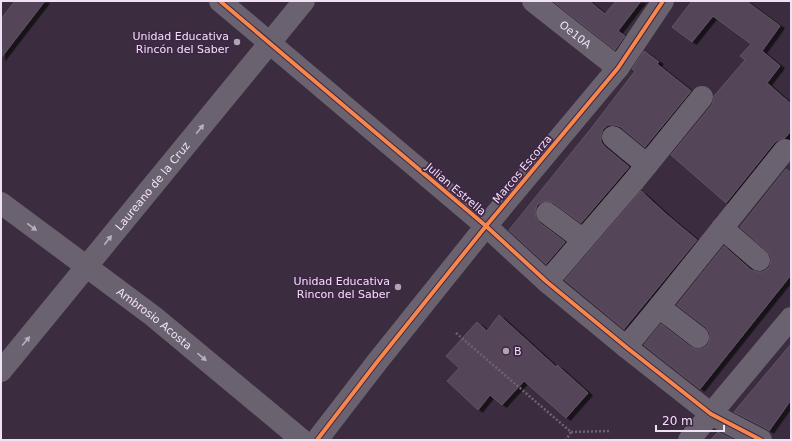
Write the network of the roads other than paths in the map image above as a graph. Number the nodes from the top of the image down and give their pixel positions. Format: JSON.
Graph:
{"nodes":[{"id":1,"x":220,"y":1,"type":"edge"},
{"id":2,"x":304,"y":1,"type":"edge"},
{"id":3,"x":533,"y":1,"type":"edge"},
{"id":4,"x":663,"y":1,"type":"edge"},
{"id":5,"x":271,"y":43,"type":"junction"},
{"id":6,"x":618,"y":68,"type":"junction"},
{"id":7,"x":702,"y":97,"type":"dead end"},
{"id":8,"x":614,"y":136,"type":"dead end"},
{"id":9,"x":786,"y":157,"type":"edge"},
{"id":10,"x":647,"y":165,"type":"junction"},
{"id":11,"x":1,"y":203,"type":"edge"},
{"id":12,"x":547,"y":214,"type":"dead end"},
{"id":13,"x":486,"y":226,"type":"junction"},
{"id":14,"x":722,"y":228,"type":"junction"},
{"id":15,"x":583,"y":240,"type":"junction"},
{"id":16,"x":759,"y":260,"type":"dead end"},
{"id":17,"x":86,"y":268,"type":"junction"},
{"id":18,"x":548,"y":282,"type":"junction"},
{"id":19,"x":659,"y":307,"type":"junction"},
{"id":20,"x":791,"y":318,"type":"edge"},
{"id":21,"x":698,"y":337,"type":"dead end"},
{"id":22,"x":626,"y":347,"type":"junction"},
{"id":23,"x":1,"y":371,"type":"edge"},
{"id":24,"x":711,"y":414,"type":"junction"},
{"id":25,"x":302,"y":440,"type":"edge"},
{"id":26,"x":317,"y":440,"type":"edge"},
{"id":27,"x":689,"y":440,"type":"edge"},
{"id":28,"x":762,"y":440,"type":"edge"}],
"edges":[{"from":1,"to":5,"type":"street","name":"Julian Estrella"},
{"from":2,"to":5,"type":"street","name":"Laureano de la Cruz"},
{"from":3,"to":6,"type":"street","name":"Oe10A"},
{"from":4,"to":6,"type":"street","name":"Marcos Escorza"},
{"from":5,"to":13,"type":"street","name":"Julian Estrella"},
{"from":17,"to":5,"type":"street","name":"Laureano de la Cruz","one_way":true},
{"from":6,"to":13,"type":"street","name":"Marcos Escorza"},
{"from":7,"to":10,"type":"street"},
{"from":8,"to":10,"type":"street"},
{"from":9,"to":14,"type":"street"},
{"from":10,"to":15,"type":"street"},
{"from":11,"to":17,"type":"street","name":"Ambrosio Acosta","one_way":true},
{"from":12,"to":15,"type":"street"},
{"from":13,"to":18,"type":"street","name":"Julian Estrella"},
{"from":13,"to":26,"type":"street","name":"Marcos Escorza"},
{"from":14,"to":16,"type":"street"},
{"from":14,"to":19,"type":"street"},
{"from":15,"to":18,"type":"street"},
{"from":23,"to":17,"type":"street","name":"Laureano de la Cruz","one_way":true},
{"from":17,"to":25,"type":"street","name":"Ambrosio Acosta","one_way":true},
{"from":18,"to":22,"type":"street","name":"Julian Estrella"},
{"from":19,"to":21,"type":"street"},
{"from":19,"to":22,"type":"street"},
{"from":20,"to":24,"type":"street"},
{"from":22,"to":24,"type":"street","name":"Julian Estrella"},
{"from":24,"to":27,"type":"street"},
{"from":24,"to":28,"type":"street","name":"Julian Estrella"}]}
